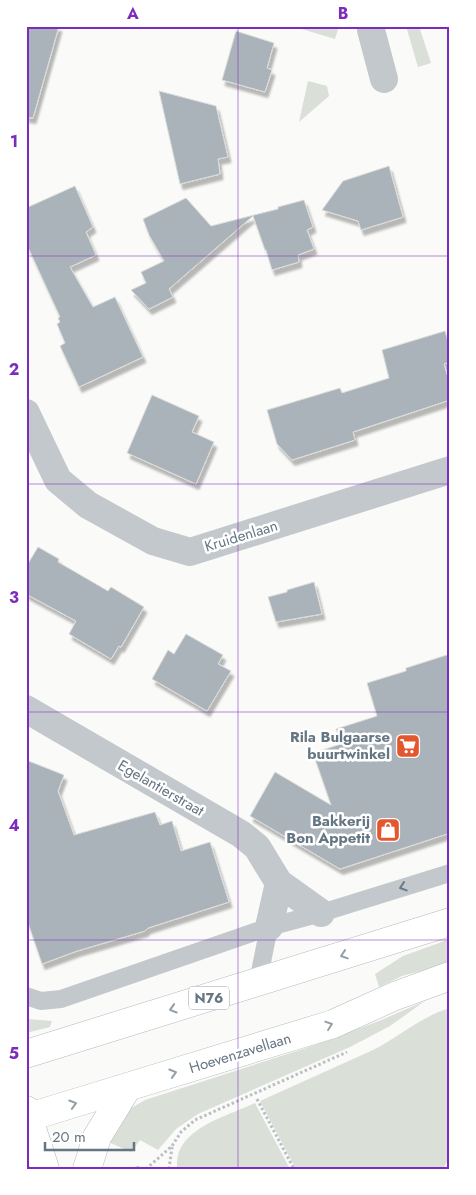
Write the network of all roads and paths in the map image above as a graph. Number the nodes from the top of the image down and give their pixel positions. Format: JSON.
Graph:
{"nodes":[{"id":1,"x":371,"y":26,"type":"edge"},
{"id":2,"x":384,"y":79,"type":"dead end"},
{"id":3,"x":26,"y":413,"type":"edge"},
{"id":4,"x":450,"y":470,"type":"edge"},
{"id":5,"x":26,"y":709,"type":"edge"},
{"id":6,"x":450,"y":873,"type":"edge"},
{"id":7,"x":279,"y":884,"type":"junction"},
{"id":8,"x":321,"y":913,"type":"junction"},
{"id":9,"x":450,"y":922,"type":"edge"},
{"id":10,"x":269,"y":928,"type":"junction"},
{"id":11,"x":450,"y":976,"type":"edge"},
{"id":12,"x":258,"y":982,"type":"junction"},
{"id":13,"x":26,"y":996,"type":"edge"},
{"id":14,"x":350,"y":1051,"type":"dead end"},
{"id":15,"x":26,"y":1054,"type":"edge"},
{"id":16,"x":127,"y":1088,"type":"junction"},
{"id":17,"x":258,"y":1100,"type":"dead end"},
{"id":18,"x":27,"y":1116,"type":"edge"},
{"id":19,"x":172,"y":1146,"type":"junction"},
{"id":20,"x":45,"y":1169,"type":"edge"},
{"id":21,"x":87,"y":1169,"type":"edge"},
{"id":22,"x":132,"y":1169,"type":"edge"},
{"id":23,"x":145,"y":1169,"type":"edge"},
{"id":24,"x":169,"y":1169,"type":"edge"},
{"id":25,"x":294,"y":1169,"type":"edge"}],
"edges":[{"from":1,"to":2,"type":"street"},
{"from":3,"to":4,"type":"street","name":"Kruidenlaan"},
{"from":5,"to":7,"type":"street","name":"Egelantierstraat"},
{"from":6,"to":8,"type":"lane","one_way":true},
{"from":7,"to":8,"type":"street","name":"Egelantierstraat"},
{"from":7,"to":10,"type":"street"},
{"from":8,"to":10,"type":"lane"},
{"from":9,"to":12,"type":"main road","number":"N76","one_way":true},
{"from":10,"to":12,"type":"lane"},
{"from":10,"to":13,"type":"lane"},
{"from":16,"to":11,"type":"main road","name":"Hoevenzavellaan","one_way":true},
{"from":12,"to":15,"type":"main road","number":"N76","one_way":true},
{"from":14,"to":19,"type":"path"},
{"from":18,"to":16,"type":"main road","name":"Hoevenzavellaan","one_way":true},
{"from":16,"to":21,"type":"main road"},
{"from":17,"to":25,"type":"path"},
{"from":18,"to":20,"type":"main road"},
{"from":19,"to":23,"type":"path"},
{"from":19,"to":24,"type":"path"},
{"from":22,"to":23,"type":"path"}]}
